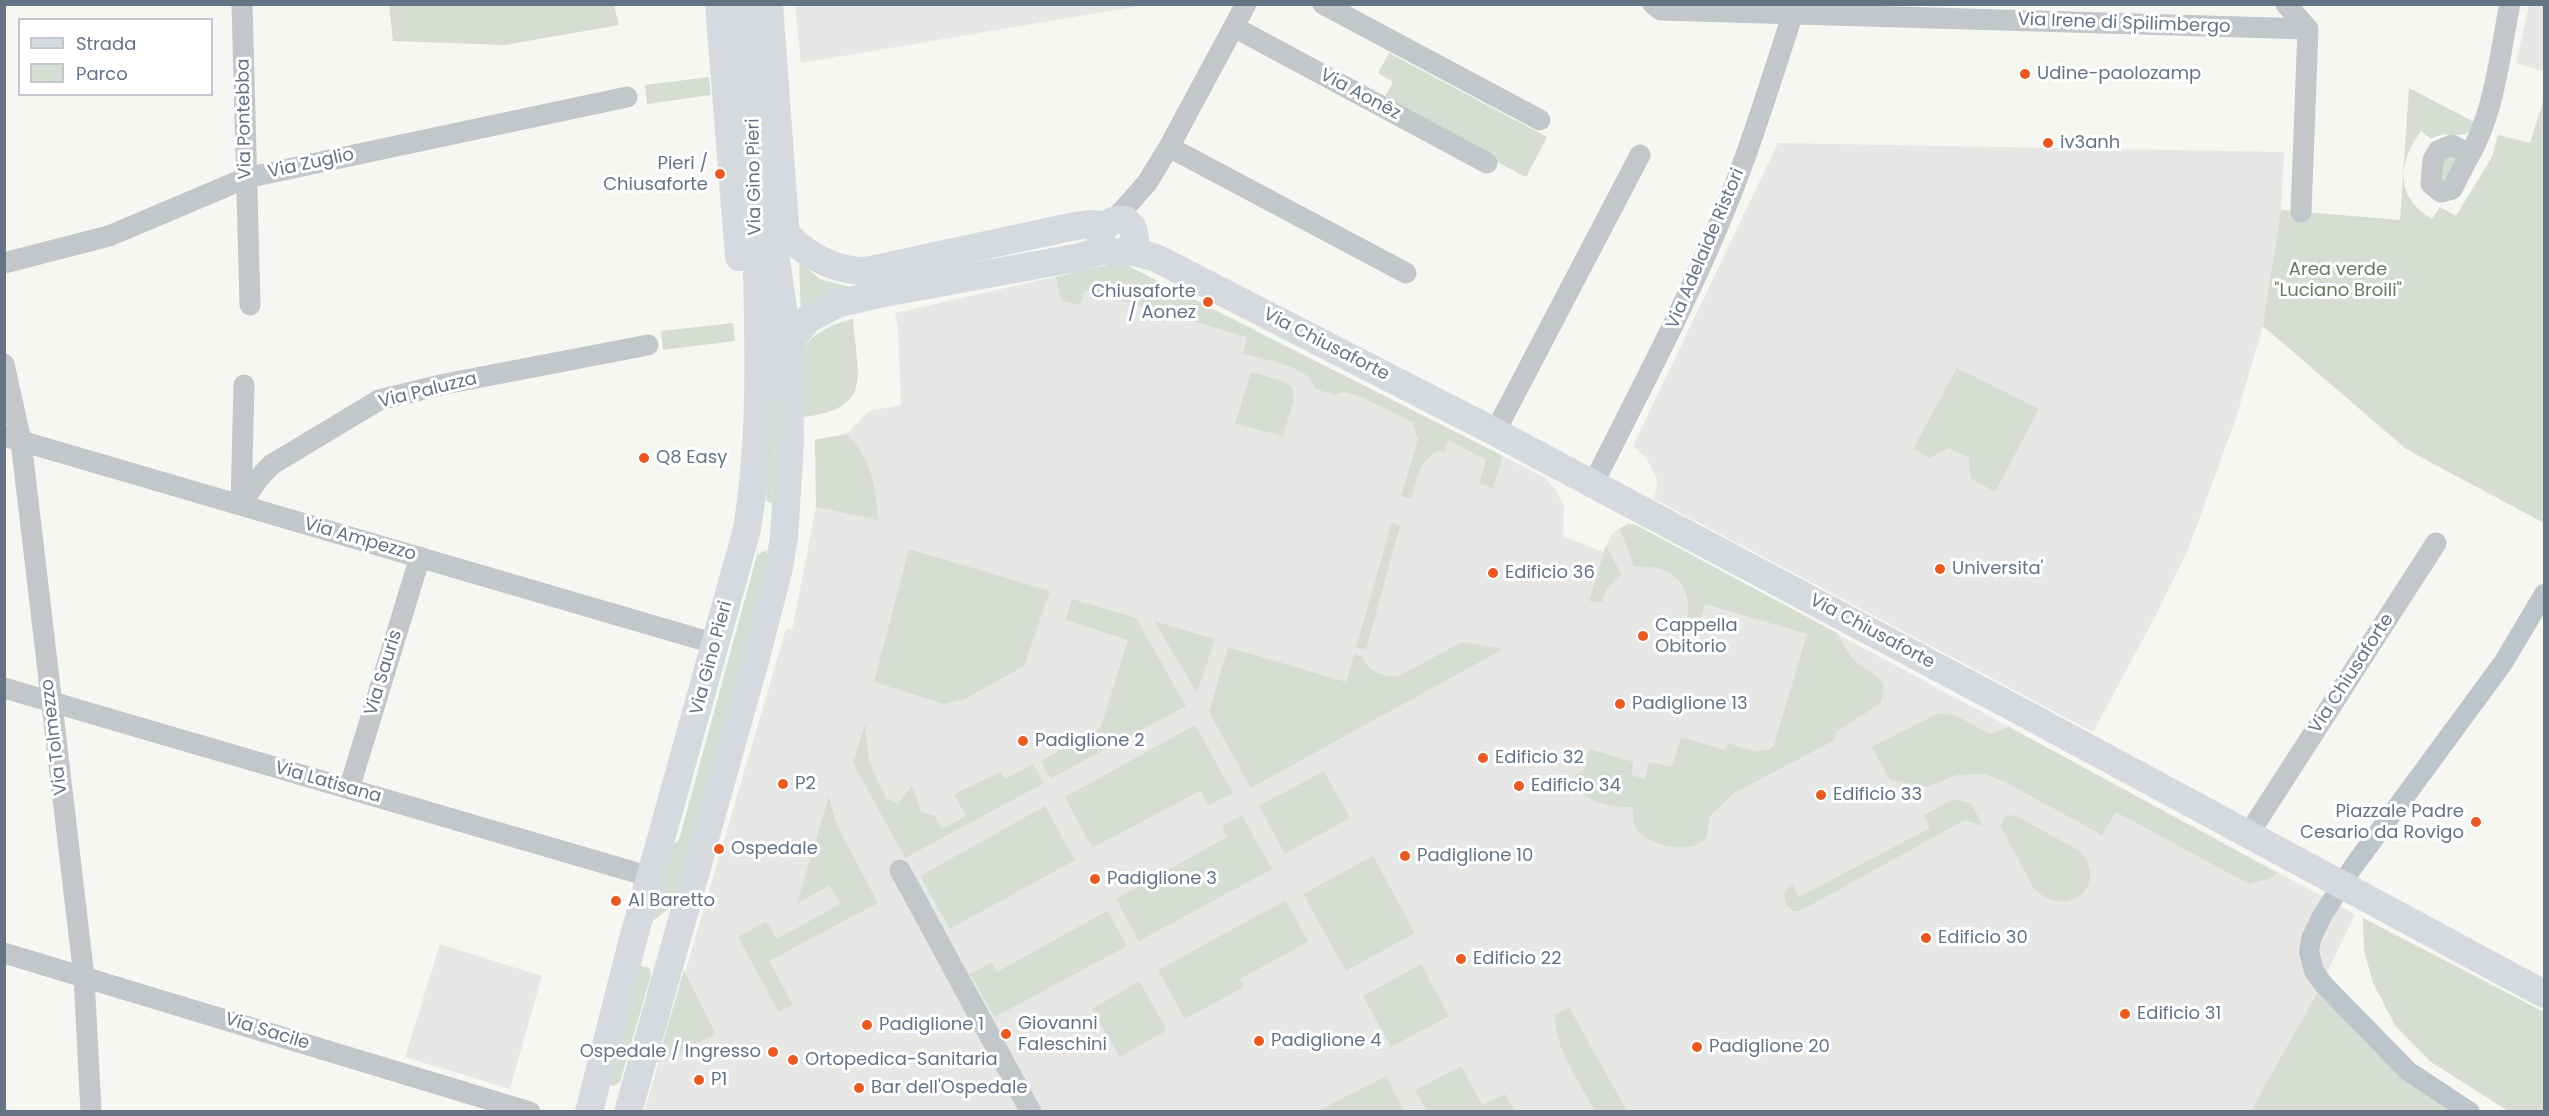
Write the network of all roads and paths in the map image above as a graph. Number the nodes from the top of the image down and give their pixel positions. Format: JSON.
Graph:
{"nodes":[{"id":1,"x":242,"y":4,"type":"edge"},
{"id":2,"x":719,"y":4,"type":"edge"},
{"id":3,"x":746,"y":4,"type":"edge"},
{"id":4,"x":769,"y":4,"type":"edge"},
{"id":5,"x":1246,"y":4,"type":"edge"},
{"id":6,"x":1323,"y":4,"type":"edge"},
{"id":7,"x":1653,"y":4,"type":"edge"},
{"id":8,"x":2286,"y":4,"type":"edge"},
{"id":9,"x":2510,"y":4,"type":"edge"},
{"id":10,"x":1794,"y":9,"type":"edge"},
{"id":11,"x":1234,"y":27,"type":"junction"},
{"id":12,"x":2308,"y":29,"type":"junction"},
{"id":13,"x":627,"y":97,"type":"dead end"},
{"id":14,"x":753,"y":109,"type":"junction"},
{"id":15,"x":1540,"y":120,"type":"dead end"},
{"id":16,"x":1169,"y":147,"type":"junction"},
{"id":17,"x":2462,"y":154,"type":"dead end"},
{"id":18,"x":1640,"y":155,"type":"dead end"},
{"id":19,"x":1487,"y":164,"type":"dead end"},
{"id":20,"x":246,"y":178,"type":"junction"},
{"id":21,"x":2301,"y":212,"type":"dead end"},
{"id":22,"x":777,"y":223,"type":"junction"},
{"id":23,"x":1120,"y":234,"type":"junction"},
{"id":24,"x":986,"y":260,"type":"junction"},
{"id":25,"x":4,"y":263,"type":"edge"},
{"id":26,"x":1406,"y":273,"type":"dead end"},
{"id":27,"x":250,"y":305,"type":"dead end"},
{"id":28,"x":648,"y":345,"type":"dead end"},
{"id":29,"x":789,"y":348,"type":"junction"},
{"id":30,"x":759,"y":361,"type":"junction"},
{"id":31,"x":4,"y":364,"type":"edge"},
{"id":32,"x":244,"y":385,"type":"dead end"},
{"id":33,"x":1495,"y":432,"type":"junction"},
{"id":34,"x":13,"y":438,"type":"edge"},
{"id":35,"x":1593,"y":484,"type":"junction"},
{"id":36,"x":241,"y":505,"type":"junction"},
{"id":37,"x":749,"y":516,"type":"junction"},
{"id":38,"x":785,"y":524,"type":"junction"},
{"id":39,"x":2436,"y":543,"type":"dead end"},
{"id":40,"x":420,"y":557,"type":"junction"},
{"id":41,"x":716,"y":644,"type":"junction"},
{"id":42,"x":4,"y":688,"type":"edge"},
{"id":43,"x":50,"y":701,"type":"junction"},
{"id":44,"x":349,"y":789,"type":"junction"},
{"id":45,"x":2248,"y":835,"type":"junction"},
{"id":46,"x":900,"y":870,"type":"dead end"},
{"id":47,"x":651,"y":877,"type":"junction"},
{"id":48,"x":682,"y":916,"type":"junction"},
{"id":49,"x":632,"y":944,"type":"junction"},
{"id":50,"x":4,"y":953,"type":"edge"},
{"id":51,"x":84,"y":977,"type":"junction"},
{"id":52,"x":2544,"y":994,"type":"edge"},
{"id":53,"x":91,"y":1112,"type":"edge"},
{"id":54,"x":530,"y":1112,"type":"edge"},
{"id":55,"x":589,"y":1112,"type":"edge"},
{"id":56,"x":628,"y":1112,"type":"edge"},
{"id":57,"x":1031,"y":1112,"type":"edge"}],
"edges":[{"from":1,"to":20,"type":"street","name":"Via Pontebba"},
{"from":2,"to":30,"type":"main road"},
{"from":3,"to":14,"type":"main road"},
{"from":4,"to":22,"type":"main road"},
{"from":5,"to":11,"type":"street"},
{"from":6,"to":15,"type":"street"},
{"from":7,"to":10,"type":"street","name":"Via Irene di Spilimbergo"},
{"from":8,"to":12,"type":"street"},
{"from":9,"to":17,"type":"street"},
{"from":10,"to":12,"type":"street","name":"Via Irene di Spilimbergo"},
{"from":10,"to":35,"type":"street","name":"Via Adelaide Ristori"},
{"from":11,"to":16,"type":"street"},
{"from":11,"to":19,"type":"street","name":"Via Aonêz"},
{"from":12,"to":21,"type":"street"},
{"from":13,"to":20,"type":"street","name":"Via Zuglio"},
{"from":14,"to":22,"type":"main road","name":"Via Gino Pieri"},
{"from":14,"to":30,"type":"main road","name":"Via Gino Pieri"},
{"from":16,"to":23,"type":"street"},
{"from":16,"to":26,"type":"street"},
{"from":18,"to":33,"type":"street"},
{"from":20,"to":25,"type":"street","name":"Via Zuglio"},
{"from":20,"to":27,"type":"street","name":"Via Pontebba"},
{"from":22,"to":24,"type":"main road"},
{"from":22,"to":29,"type":"main road","name":"Via Gino Pieri"},
{"from":23,"to":24,"type":"main road"},
{"from":23,"to":33,"type":"main road","name":"Via Chiusaforte"},
{"from":24,"to":29,"type":"main road"},
{"from":28,"to":36,"type":"street","name":"Via Paluzza"},
{"from":29,"to":38,"type":"main road","name":"Via Gino Pieri"},
{"from":30,"to":37,"type":"main road","name":"Via Gino Pieri"},
{"from":31,"to":34,"type":"street","name":"Via Tolmezzo"},
{"from":32,"to":36,"type":"street"},
{"from":33,"to":35,"type":"main road","name":"Via Chiusaforte"},
{"from":34,"to":36,"type":"street","name":"Via Ampezzo"},
{"from":34,"to":43,"type":"street","name":"Via Tolmezzo"},
{"from":35,"to":45,"type":"main road","name":"Via Chiusaforte"},
{"from":36,"to":40,"type":"street","name":"Via Ampezzo"},
{"from":37,"to":38,"type":"main road"},
{"from":37,"to":41,"type":"main road","name":"Via Gino Pieri"},
{"from":38,"to":48,"type":"main road","name":"Via Gino Pieri"},
{"from":39,"to":45,"type":"street","name":"Via Chiusaforte"},
{"from":40,"to":41,"type":"street","name":"Via Ampezzo"},
{"from":40,"to":44,"type":"street","name":"Via Sauris"},
{"from":41,"to":47,"type":"main road","name":"Via Gino Pieri"},
{"from":42,"to":43,"type":"street","name":"Via Latisana"},
{"from":43,"to":44,"type":"street","name":"Via Latisana"},
{"from":43,"to":51,"type":"street","name":"Via Tolmezzo"},
{"from":44,"to":47,"type":"street","name":"Via Latisana"},
{"from":45,"to":52,"type":"main road","name":"Via Chiusaforte"},
{"from":46,"to":57,"type":"street"},
{"from":47,"to":49,"type":"main road","name":"Via Gino Pieri"},
{"from":48,"to":49,"type":"main road"},
{"from":48,"to":56,"type":"main road","name":"Via Gino Pieri"},
{"from":49,"to":55,"type":"main road","name":"Via Gino Pieri"},
{"from":50,"to":51,"type":"street","name":"Via Sacile"},
{"from":51,"to":53,"type":"street","name":"Via Tolmezzo"},
{"from":51,"to":54,"type":"street","name":"Via Sacile"}]}
